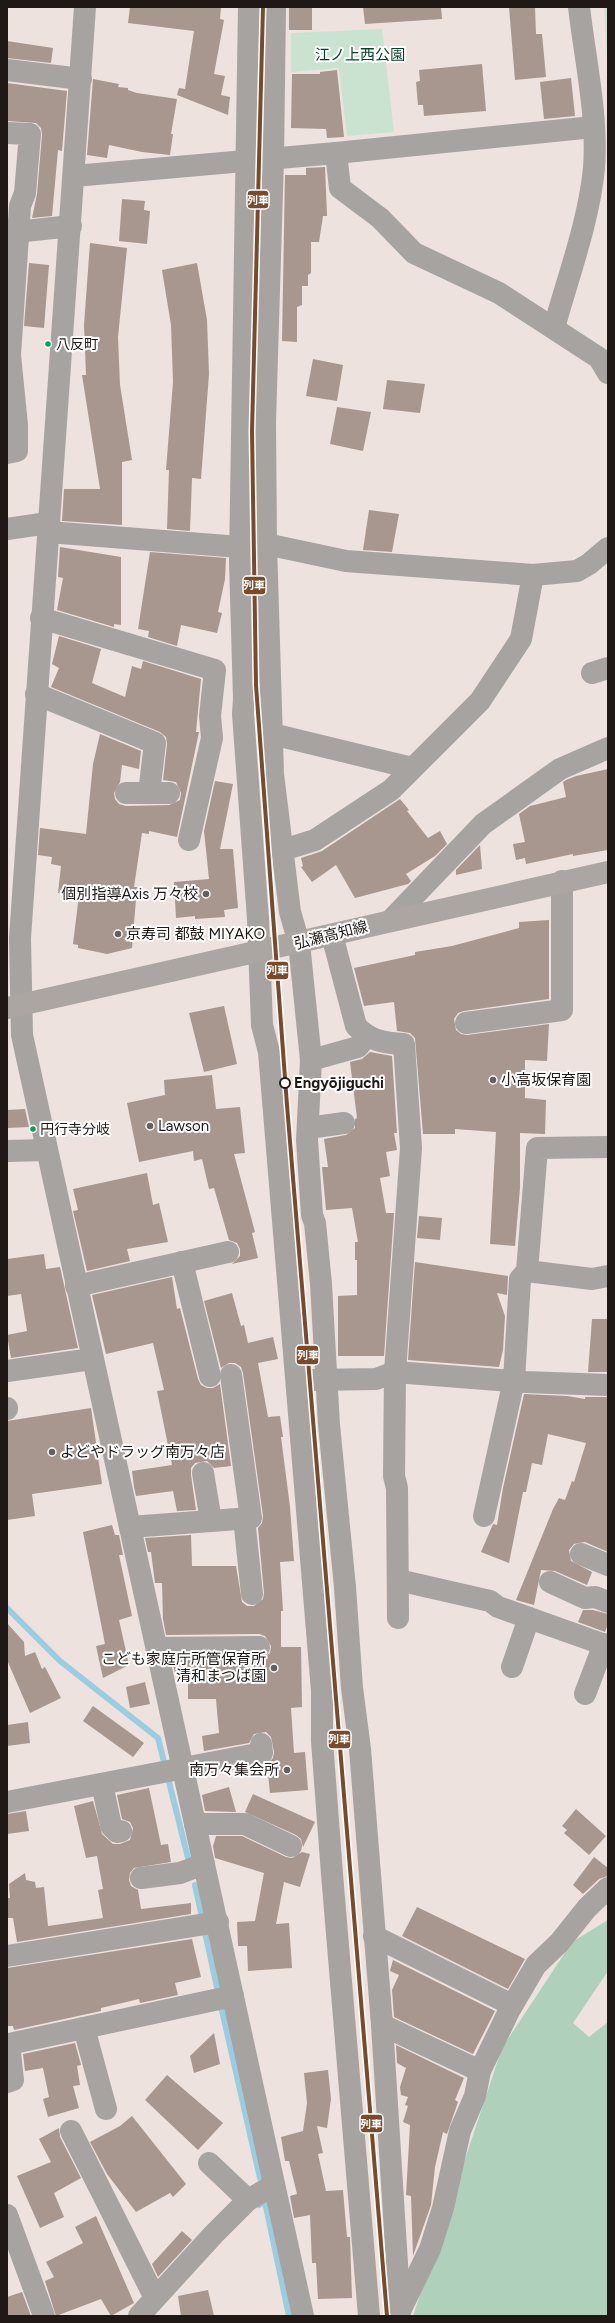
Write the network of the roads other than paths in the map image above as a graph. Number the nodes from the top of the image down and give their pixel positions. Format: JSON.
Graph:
{"nodes":[{"id":1,"x":85,"y":7,"type":"edge"},
{"id":2,"x":249,"y":7,"type":"edge"},
{"id":3,"x":275,"y":7,"type":"edge"},
{"id":4,"x":579,"y":7,"type":"edge"},
{"id":5,"x":7,"y":70,"type":"edge"},
{"id":6,"x":80,"y":79,"type":"junction"},
{"id":7,"x":593,"y":127,"type":"junction"},
{"id":8,"x":7,"y":133,"type":"edge"},
{"id":9,"x":336,"y":153,"type":"junction"},
{"id":10,"x":273,"y":158,"type":"junction"},
{"id":11,"x":246,"y":161,"type":"junction"},
{"id":12,"x":74,"y":176,"type":"junction"},
{"id":13,"x":14,"y":201,"type":"edge"},
{"id":14,"x":71,"y":226,"type":"junction"},
{"id":15,"x":13,"y":232,"type":"edge"},
{"id":16,"x":10,"y":308,"type":"edge"},
{"id":17,"x":554,"y":328,"type":"junction"},
{"id":18,"x":608,"y":373,"type":"edge"},
{"id":19,"x":10,"y":393,"type":"edge"},
{"id":20,"x":7,"y":453,"type":"edge"},
{"id":21,"x":48,"y":528,"type":"junction"},
{"id":22,"x":7,"y":529,"type":"edge"},
{"id":23,"x":266,"y":544,"type":"junction"},
{"id":24,"x":240,"y":547,"type":"junction"},
{"id":25,"x":608,"y":548,"type":"edge"},
{"id":26,"x":533,"y":575,"type":"junction"},
{"id":27,"x":41,"y":618,"type":"junction"},
{"id":28,"x":36,"y":694,"type":"junction"},
{"id":29,"x":272,"y":734,"type":"junction"},
{"id":30,"x":608,"y":748,"type":"edge"},
{"id":31,"x":412,"y":768,"type":"junction"},
{"id":32,"x":126,"y":793,"type":"dead end"},
{"id":33,"x":189,"y":840,"type":"dead end"},
{"id":34,"x":283,"y":850,"type":"junction"},
{"id":35,"x":608,"y":872,"type":"edge"},
{"id":36,"x":562,"y":881,"type":"junction"},
{"id":37,"x":390,"y":921,"type":"junction"},
{"id":38,"x":332,"y":935,"type":"junction"},
{"id":39,"x":299,"y":943,"type":"junction"},
{"id":40,"x":259,"y":953,"type":"junction"},
{"id":41,"x":13,"y":961,"type":"edge"},
{"id":42,"x":13,"y":1007,"type":"edge"},
{"id":43,"x":466,"y":1023,"type":"dead end"},
{"id":44,"x":366,"y":1037,"type":"junction"},
{"id":45,"x":311,"y":1060,"type":"junction"},
{"id":46,"x":344,"y":1123,"type":"dead end"},
{"id":47,"x":308,"y":1128,"type":"junction"},
{"id":48,"x":608,"y":1147,"type":"edge"},
{"id":49,"x":46,"y":1150,"type":"junction"},
{"id":50,"x":7,"y":1151,"type":"edge"},
{"id":51,"x":228,"y":1252,"type":"dead end"},
{"id":52,"x":182,"y":1262,"type":"junction"},
{"id":53,"x":527,"y":1271,"type":"junction"},
{"id":54,"x":608,"y":1276,"type":"edge"},
{"id":55,"x":76,"y":1286,"type":"junction"},
{"id":56,"x":92,"y":1359,"type":"junction"},
{"id":57,"x":7,"y":1371,"type":"edge"},
{"id":58,"x":395,"y":1372,"type":"junction"},
{"id":59,"x":232,"y":1375,"type":"dead end"},
{"id":60,"x":210,"y":1376,"type":"dead end"},
{"id":61,"x":327,"y":1380,"type":"junction"},
{"id":62,"x":514,"y":1380,"type":"junction"},
{"id":63,"x":296,"y":1381,"type":"junction"},
{"id":64,"x":608,"y":1385,"type":"edge"},
{"id":65,"x":203,"y":1473,"type":"dead end"},
{"id":66,"x":484,"y":1516,"type":"dead end"},
{"id":67,"x":244,"y":1518,"type":"junction"},
{"id":68,"x":211,"y":1521,"type":"junction"},
{"id":69,"x":130,"y":1527,"type":"junction"},
{"id":70,"x":581,"y":1554,"type":"dead end"},
{"id":71,"x":608,"y":1565,"type":"edge"},
{"id":72,"x":398,"y":1580,"type":"junction"},
{"id":73,"x":550,"y":1582,"type":"dead end"},
{"id":74,"x":252,"y":1594,"type":"dead end"},
{"id":75,"x":608,"y":1602,"type":"edge"},
{"id":76,"x":398,"y":1618,"type":"dead end"},
{"id":77,"x":529,"y":1618,"type":"junction"},
{"id":78,"x":606,"y":1645,"type":"edge"},
{"id":79,"x":259,"y":1647,"type":"dead end"},
{"id":80,"x":157,"y":1648,"type":"junction"},
{"id":81,"x":512,"y":1667,"type":"dead end"},
{"id":82,"x":585,"y":1694,"type":"dead end"},
{"id":83,"x":261,"y":1744,"type":"dead end"},
{"id":84,"x":170,"y":1770,"type":"junction"},
{"id":85,"x":102,"y":1784,"type":"junction"},
{"id":86,"x":7,"y":1802,"type":"edge"},
{"id":87,"x":195,"y":1824,"type":"junction"},
{"id":88,"x":121,"y":1831,"type":"dead end"},
{"id":89,"x":291,"y":1846,"type":"dead end"},
{"id":90,"x":204,"y":1864,"type":"junction"},
{"id":91,"x":141,"y":1878,"type":"dead end"},
{"id":92,"x":608,"y":1888,"type":"edge"},
{"id":93,"x":218,"y":1922,"type":"junction"},
{"id":94,"x":374,"y":1936,"type":"junction"},
{"id":95,"x":7,"y":1956,"type":"edge"},
{"id":96,"x":233,"y":1996,"type":"junction"},
{"id":97,"x":512,"y":2005,"type":"junction"},
{"id":98,"x":382,"y":2025,"type":"junction"},
{"id":99,"x":84,"y":2028,"type":"junction"},
{"id":100,"x":480,"y":2071,"type":"junction"},
{"id":101,"x":7,"y":2082,"type":"edge"},
{"id":102,"x":106,"y":2109,"type":"dead end"},
{"id":103,"x":71,"y":2131,"type":"dead end"},
{"id":104,"x":209,"y":2163,"type":"dead end"},
{"id":105,"x":274,"y":2185,"type":"junction"},
{"id":106,"x":248,"y":2200,"type":"junction"},
{"id":107,"x":7,"y":2215,"type":"edge"},
{"id":108,"x":155,"y":2298,"type":"junction"},
{"id":109,"x":400,"y":2313,"type":"edge"},
{"id":110,"x":44,"y":2316,"type":"edge"},
{"id":111,"x":139,"y":2316,"type":"edge"},
{"id":112,"x":303,"y":2316,"type":"edge"},
{"id":113,"x":369,"y":2316,"type":"edge"}],
"edges":[{"from":1,"to":6,"type":"street"},
{"from":2,"to":11,"type":"street"},
{"from":3,"to":10,"type":"street"},
{"from":4,"to":7,"type":"street"},
{"from":5,"to":6,"type":"street"},
{"from":6,"to":12,"type":"street"},
{"from":7,"to":9,"type":"street"},
{"from":7,"to":17,"type":"street"},
{"from":8,"to":13,"type":"street"},
{"from":9,"to":10,"type":"street"},
{"from":9,"to":17,"type":"street"},
{"from":10,"to":11,"type":"street"},
{"from":10,"to":23,"type":"street"},
{"from":11,"to":12,"type":"street"},
{"from":11,"to":24,"type":"street"},
{"from":12,"to":14,"type":"street"},
{"from":13,"to":15,"type":"street"},
{"from":14,"to":15,"type":"street"},
{"from":14,"to":21,"type":"street"},
{"from":15,"to":16,"type":"street"},
{"from":16,"to":19,"type":"street"},
{"from":17,"to":18,"type":"street"},
{"from":19,"to":20,"type":"street"},
{"from":21,"to":22,"type":"street"},
{"from":21,"to":24,"type":"street"},
{"from":21,"to":27,"type":"street"},
{"from":23,"to":24,"type":"street"},
{"from":23,"to":26,"type":"street"},
{"from":23,"to":29,"type":"street"},
{"from":24,"to":40,"type":"street"},
{"from":25,"to":26,"type":"street"},
{"from":26,"to":31,"type":"street"},
{"from":27,"to":28,"type":"street"},
{"from":27,"to":33,"type":"street"},
{"from":28,"to":32,"type":"street"},
{"from":28,"to":41,"type":"street"},
{"from":29,"to":31,"type":"street"},
{"from":29,"to":34,"type":"street"},
{"from":30,"to":37,"type":"street"},
{"from":31,"to":34,"type":"street"},
{"from":34,"to":39,"type":"street"},
{"from":35,"to":36,"type":"main road","name":"弘瀬高知線"},
{"from":36,"to":37,"type":"main road","name":"弘瀬高知線"},
{"from":36,"to":43,"type":"street"},
{"from":37,"to":38,"type":"main road","name":"弘瀬高知線"},
{"from":38,"to":39,"type":"main road","name":"弘瀬高知線"},
{"from":38,"to":44,"type":"street"},
{"from":39,"to":40,"type":"main road","name":"弘瀬高知線"},
{"from":39,"to":45,"type":"street"},
{"from":40,"to":42,"type":"main road","name":"弘瀬高知線"},
{"from":40,"to":63,"type":"street"},
{"from":41,"to":42,"type":"street"},
{"from":42,"to":49,"type":"street"},
{"from":44,"to":45,"type":"street"},
{"from":44,"to":58,"type":"street"},
{"from":45,"to":47,"type":"street"},
{"from":46,"to":47,"type":"street"},
{"from":47,"to":61,"type":"street"},
{"from":48,"to":53,"type":"street"},
{"from":49,"to":50,"type":"street"},
{"from":49,"to":55,"type":"street"},
{"from":51,"to":52,"type":"street"},
{"from":52,"to":55,"type":"street"},
{"from":52,"to":60,"type":"street"},
{"from":53,"to":54,"type":"street"},
{"from":53,"to":62,"type":"street"},
{"from":55,"to":56,"type":"street"},
{"from":56,"to":57,"type":"street"},
{"from":56,"to":69,"type":"street"},
{"from":58,"to":61,"type":"street"},
{"from":58,"to":62,"type":"street"},
{"from":58,"to":72,"type":"street"},
{"from":59,"to":67,"type":"street"},
{"from":61,"to":63,"type":"street"},
{"from":61,"to":94,"type":"street"},
{"from":62,"to":64,"type":"street"},
{"from":62,"to":66,"type":"street"},
{"from":63,"to":113,"type":"street"},
{"from":65,"to":68,"type":"street"},
{"from":67,"to":68,"type":"street"},
{"from":67,"to":74,"type":"street"},
{"from":68,"to":69,"type":"street"},
{"from":69,"to":80,"type":"street"},
{"from":70,"to":71,"type":"street"},
{"from":72,"to":76,"type":"street"},
{"from":72,"to":77,"type":"street"},
{"from":73,"to":75,"type":"street"},
{"from":77,"to":78,"type":"street"},
{"from":77,"to":81,"type":"street"},
{"from":78,"to":82,"type":"street"},
{"from":79,"to":80,"type":"street"},
{"from":80,"to":84,"type":"street"},
{"from":83,"to":84,"type":"street"},
{"from":84,"to":85,"type":"street"},
{"from":84,"to":87,"type":"street"},
{"from":85,"to":86,"type":"street"},
{"from":85,"to":88,"type":"street"},
{"from":87,"to":89,"type":"street"},
{"from":87,"to":90,"type":"street"},
{"from":90,"to":91,"type":"street"},
{"from":90,"to":93,"type":"street"},
{"from":92,"to":97,"type":"street"},
{"from":93,"to":95,"type":"street"},
{"from":93,"to":96,"type":"street"},
{"from":94,"to":97,"type":"street"},
{"from":94,"to":98,"type":"street"},
{"from":96,"to":99,"type":"street"},
{"from":96,"to":105,"type":"street"},
{"from":97,"to":100,"type":"street"},
{"from":98,"to":100,"type":"street"},
{"from":98,"to":109,"type":"street"},
{"from":99,"to":101,"type":"street"},
{"from":99,"to":102,"type":"street"},
{"from":100,"to":109,"type":"street"},
{"from":103,"to":108,"type":"street"},
{"from":104,"to":106,"type":"street"},
{"from":105,"to":106,"type":"street"},
{"from":105,"to":112,"type":"street"},
{"from":106,"to":108,"type":"street"},
{"from":107,"to":110,"type":"street"},
{"from":108,"to":111,"type":"street"}]}
